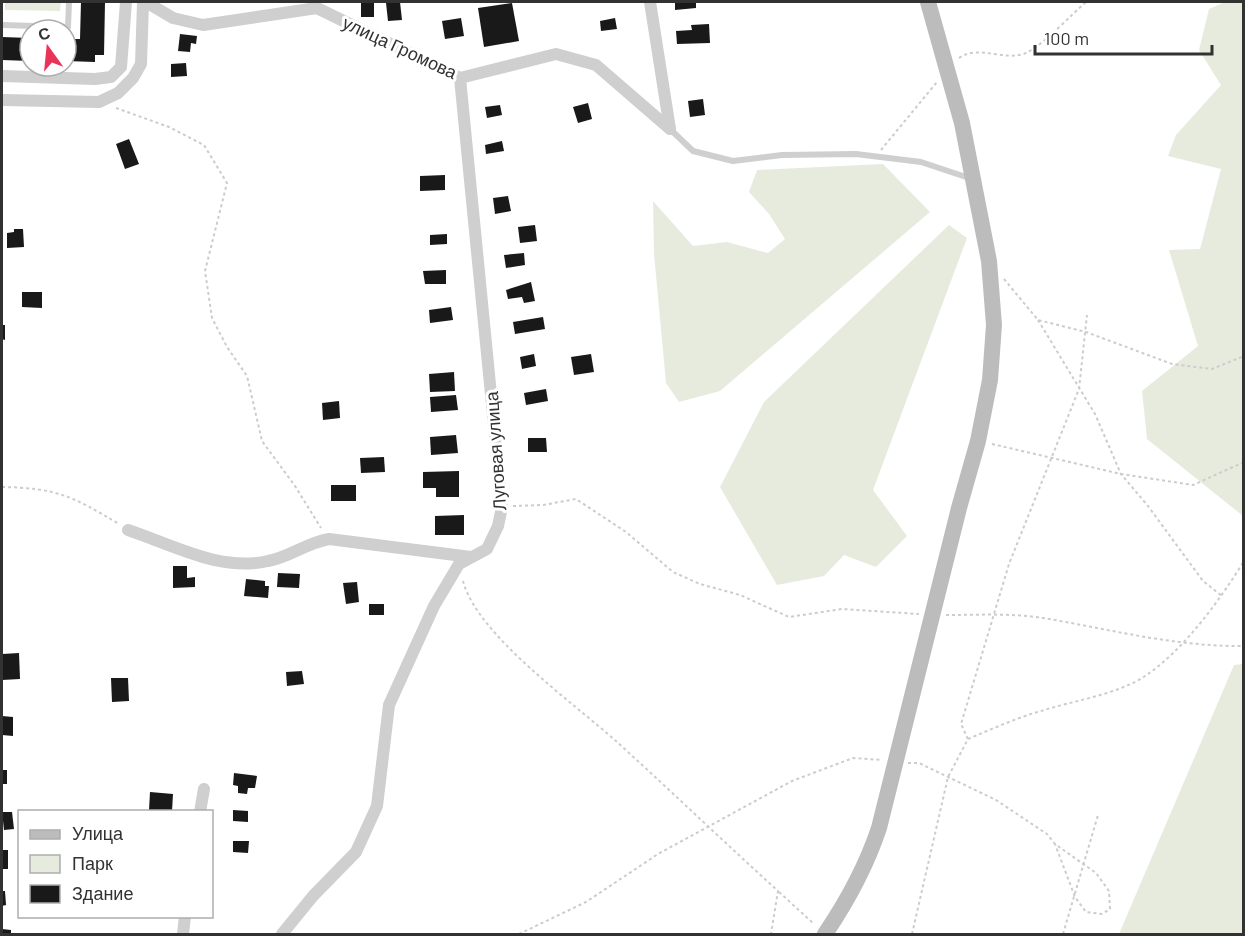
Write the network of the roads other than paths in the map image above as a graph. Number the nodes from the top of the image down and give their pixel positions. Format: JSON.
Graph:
{"nodes":[{"id":1,"x":69,"y":2,"type":"edge"},
{"id":2,"x":126,"y":2,"type":"edge"},
{"id":3,"x":145,"y":2,"type":"edge"},
{"id":4,"x":650,"y":2,"type":"edge"},
{"id":5,"x":928,"y":2,"type":"edge"},
{"id":6,"x":318,"y":5,"type":"edge"},
{"id":7,"x":2,"y":25,"type":"edge"},
{"id":8,"x":2,"y":76,"type":"edge"},
{"id":9,"x":460,"y":78,"type":"junction"},
{"id":10,"x":2,"y":100,"type":"edge"},
{"id":11,"x":670,"y":129,"type":"junction"},
{"id":12,"x":972,"y":174,"type":"junction"},
{"id":13,"x":128,"y":530,"type":"road end"},
{"id":14,"x":471,"y":557,"type":"junction"},
{"id":15,"x":204,"y":789,"type":"dead end"},
{"id":16,"x":200,"y":810,"type":"edge"},
{"id":17,"x":185,"y":918,"type":"edge"},
{"id":18,"x":821,"y":931,"type":"edge"},
{"id":19,"x":183,"y":934,"type":"edge"},
{"id":20,"x":282,"y":934,"type":"edge"}],
"edges":[{"from":1,"to":7,"type":"lane"},
{"from":2,"to":8,"type":"street"},
{"from":3,"to":6,"type":"street","name":"улица Громова"},
{"from":3,"to":10,"type":"street","name":"улица Громова"},
{"from":4,"to":11,"type":"street"},
{"from":5,"to":12,"type":"street"},
{"from":6,"to":9,"type":"street","name":"улица Громова"},
{"from":9,"to":11,"type":"street","name":"улица Громова"},
{"from":9,"to":14,"type":"street","name":"Луговая улица"},
{"from":11,"to":12,"type":"lane"},
{"from":12,"to":18,"type":"street"},
{"from":13,"to":14,"type":"street"},
{"from":14,"to":20,"type":"street","name":"Луговая улица"},
{"from":15,"to":16,"type":"street"},
{"from":17,"to":19,"type":"street"}]}
